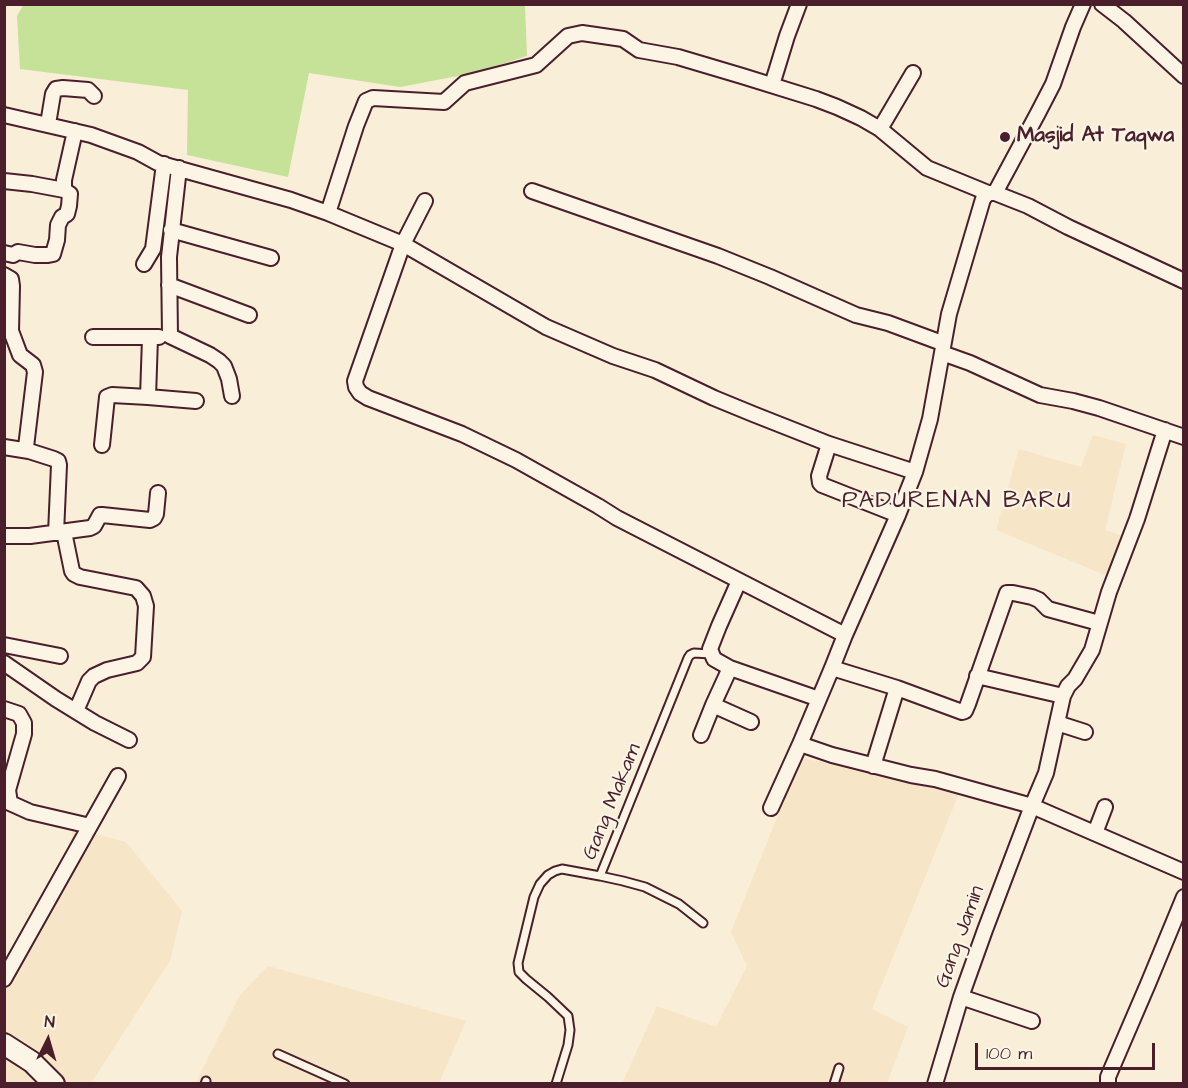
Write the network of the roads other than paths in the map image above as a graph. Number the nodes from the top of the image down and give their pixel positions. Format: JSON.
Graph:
{"nodes":[{"id":1,"x":799,"y":4,"type":"edge"},
{"id":2,"x":1083,"y":4,"type":"edge"},
{"id":3,"x":1102,"y":4,"type":"edge"},
{"id":4,"x":913,"y":73,"type":"dead end"},
{"id":5,"x":1184,"y":76,"type":"edge"},
{"id":6,"x":772,"y":85,"type":"junction"},
{"id":7,"x":94,"y":96,"type":"dead end"},
{"id":8,"x":4,"y":115,"type":"edge"},
{"id":9,"x":48,"y":124,"type":"junction"},
{"id":10,"x":880,"y":129,"type":"junction"},
{"id":11,"x":75,"y":131,"type":"junction"},
{"id":12,"x":164,"y":164,"type":"junction"},
{"id":13,"x":178,"y":168,"type":"junction"},
{"id":14,"x":4,"y":181,"type":"edge"},
{"id":15,"x":64,"y":190,"type":"junction"},
{"id":16,"x":532,"y":191,"type":"dead end"},
{"id":17,"x":991,"y":193,"type":"junction"},
{"id":18,"x":425,"y":201,"type":"dead end"},
{"id":19,"x":328,"y":213,"type":"junction"},
{"id":20,"x":171,"y":230,"type":"junction"},
{"id":21,"x":403,"y":244,"type":"junction"},
{"id":22,"x":4,"y":253,"type":"edge"},
{"id":23,"x":271,"y":258,"type":"dead end"},
{"id":24,"x":144,"y":264,"type":"dead end"},
{"id":25,"x":4,"y":276,"type":"edge"},
{"id":26,"x":1184,"y":281,"type":"edge"},
{"id":27,"x":169,"y":285,"type":"junction"},
{"id":28,"x":249,"y":315,"type":"dead end"},
{"id":29,"x":8,"y":330,"type":"edge"},
{"id":30,"x":170,"y":336,"type":"junction"},
{"id":31,"x":93,"y":337,"type":"dead end"},
{"id":32,"x":150,"y":338,"type":"junction"},
{"id":33,"x":942,"y":348,"type":"junction"},
{"id":34,"x":232,"y":396,"type":"dead end"},
{"id":35,"x":148,"y":397,"type":"junction"},
{"id":36,"x":196,"y":401,"type":"dead end"},
{"id":37,"x":1165,"y":430,"type":"junction"},
{"id":38,"x":1184,"y":437,"type":"edge"},
{"id":39,"x":829,"y":444,"type":"junction"},
{"id":40,"x":102,"y":446,"type":"dead end"},
{"id":41,"x":4,"y":447,"type":"edge"},
{"id":42,"x":29,"y":451,"type":"junction"},
{"id":43,"x":915,"y":472,"type":"junction"},
{"id":44,"x":158,"y":493,"type":"dead end"},
{"id":45,"x":898,"y":515,"type":"junction"},
{"id":46,"x":60,"y":533,"type":"junction"},
{"id":47,"x":4,"y":536,"type":"edge"},
{"id":48,"x":739,"y":581,"type":"junction"},
{"id":49,"x":1099,"y":623,"type":"junction"},
{"id":50,"x":844,"y":635,"type":"junction"},
{"id":51,"x":4,"y":645,"type":"edge"},
{"id":52,"x":711,"y":654,"type":"junction"},
{"id":53,"x":60,"y":656,"type":"dead end"},
{"id":54,"x":4,"y":663,"type":"edge"},
{"id":55,"x":730,"y":668,"type":"junction"},
{"id":56,"x":832,"y":668,"type":"junction"},
{"id":57,"x":977,"y":676,"type":"junction"},
{"id":58,"x":897,"y":688,"type":"junction"},
{"id":59,"x":1063,"y":696,"type":"junction"},
{"id":60,"x":819,"y":699,"type":"junction"},
{"id":61,"x":713,"y":705,"type":"junction"},
{"id":62,"x":4,"y":709,"type":"edge"},
{"id":63,"x":76,"y":711,"type":"junction"},
{"id":64,"x":751,"y":722,"type":"dead end"},
{"id":65,"x":1057,"y":723,"type":"junction"},
{"id":66,"x":1085,"y":732,"type":"dead end"},
{"id":67,"x":701,"y":735,"type":"dead end"},
{"id":68,"x":129,"y":740,"type":"dead end"},
{"id":69,"x":800,"y":744,"type":"junction"},
{"id":70,"x":873,"y":766,"type":"junction"},
{"id":71,"x":118,"y":776,"type":"dead end"},
{"id":72,"x":1032,"y":806,"type":"junction"},
{"id":73,"x":1105,"y":807,"type":"dead end"},
{"id":74,"x":771,"y":808,"type":"dead end"},
{"id":75,"x":90,"y":826,"type":"junction"},
{"id":76,"x":1095,"y":833,"type":"junction"},
{"id":77,"x":1184,"y":872,"type":"edge"},
{"id":78,"x":600,"y":876,"type":"junction"},
{"id":79,"x":1184,"y":897,"type":"edge"},
{"id":80,"x":703,"y":922,"type":"dead end"},
{"id":81,"x":4,"y":979,"type":"edge"},
{"id":82,"x":961,"y":997,"type":"junction"},
{"id":83,"x":1032,"y":1021,"type":"dead end"},
{"id":84,"x":4,"y":1044,"type":"edge"},
{"id":85,"x":278,"y":1054,"type":"dead end"},
{"id":86,"x":839,"y":1068,"type":"dead end"},
{"id":87,"x":54,"y":1083,"type":"edge"},
{"id":88,"x":345,"y":1083,"type":"edge"},
{"id":89,"x":556,"y":1083,"type":"edge"},
{"id":90,"x":834,"y":1083,"type":"edge"},
{"id":91,"x":935,"y":1083,"type":"edge"},
{"id":92,"x":1108,"y":1083,"type":"edge"}],
"edges":[{"from":1,"to":6,"type":"street"},
{"from":2,"to":17,"type":"street"},
{"from":3,"to":5,"type":"street"},
{"from":4,"to":10,"type":"street"},
{"from":6,"to":10,"type":"street"},
{"from":6,"to":19,"type":"street"},
{"from":7,"to":9,"type":"street"},
{"from":8,"to":9,"type":"street"},
{"from":9,"to":11,"type":"street"},
{"from":10,"to":17,"type":"street"},
{"from":11,"to":12,"type":"street"},
{"from":11,"to":15,"type":"street"},
{"from":12,"to":13,"type":"street"},
{"from":12,"to":24,"type":"street"},
{"from":13,"to":19,"type":"street"},
{"from":13,"to":20,"type":"street"},
{"from":14,"to":15,"type":"street"},
{"from":15,"to":22,"type":"street"},
{"from":16,"to":33,"type":"street"},
{"from":17,"to":26,"type":"street"},
{"from":17,"to":33,"type":"street"},
{"from":18,"to":21,"type":"street"},
{"from":19,"to":21,"type":"street"},
{"from":20,"to":23,"type":"street"},
{"from":20,"to":27,"type":"street"},
{"from":21,"to":39,"type":"street"},
{"from":21,"to":48,"type":"street"},
{"from":25,"to":29,"type":"street"},
{"from":27,"to":28,"type":"street"},
{"from":27,"to":30,"type":"street"},
{"from":29,"to":42,"type":"street"},
{"from":30,"to":32,"type":"street"},
{"from":30,"to":34,"type":"street"},
{"from":31,"to":32,"type":"street"},
{"from":32,"to":35,"type":"street"},
{"from":33,"to":37,"type":"street"},
{"from":33,"to":43,"type":"street"},
{"from":35,"to":36,"type":"street"},
{"from":35,"to":40,"type":"street"},
{"from":37,"to":38,"type":"street"},
{"from":37,"to":49,"type":"street"},
{"from":39,"to":43,"type":"street"},
{"from":39,"to":45,"type":"street"},
{"from":41,"to":42,"type":"street"},
{"from":42,"to":46,"type":"street"},
{"from":43,"to":45,"type":"street"},
{"from":44,"to":46,"type":"street"},
{"from":45,"to":50,"type":"street"},
{"from":46,"to":47,"type":"street"},
{"from":46,"to":63,"type":"street"},
{"from":48,"to":50,"type":"street"},
{"from":48,"to":52,"type":"street"},
{"from":49,"to":57,"type":"street"},
{"from":49,"to":59,"type":"street"},
{"from":50,"to":56,"type":"street"},
{"from":51,"to":53,"type":"street"},
{"from":52,"to":55,"type":"street"},
{"from":52,"to":78,"type":"lane","name":"Gang Makam"},
{"from":54,"to":63,"type":"street"},
{"from":55,"to":60,"type":"street"},
{"from":55,"to":61,"type":"street"},
{"from":56,"to":58,"type":"street"},
{"from":56,"to":60,"type":"street"},
{"from":57,"to":58,"type":"street"},
{"from":57,"to":59,"type":"street"},
{"from":58,"to":70,"type":"street"},
{"from":59,"to":65,"type":"street","name":"Gang Jamin"},
{"from":60,"to":69,"type":"street"},
{"from":61,"to":64,"type":"street"},
{"from":61,"to":67,"type":"street"},
{"from":62,"to":75,"type":"street"},
{"from":63,"to":68,"type":"street"},
{"from":65,"to":66,"type":"street"},
{"from":65,"to":72,"type":"street","name":"Gang Jamin"},
{"from":69,"to":70,"type":"street"},
{"from":69,"to":74,"type":"street"},
{"from":70,"to":72,"type":"street"},
{"from":71,"to":75,"type":"street"},
{"from":72,"to":76,"type":"street"},
{"from":72,"to":82,"type":"street","name":"Gang Jamin"},
{"from":73,"to":76,"type":"street"},
{"from":75,"to":81,"type":"street"},
{"from":76,"to":77,"type":"street"},
{"from":78,"to":80,"type":"lane"},
{"from":78,"to":89,"type":"lane","name":"Gang Makam"},
{"from":79,"to":92,"type":"street"},
{"from":82,"to":83,"type":"street"},
{"from":82,"to":91,"type":"street","name":"Gang Jamin"},
{"from":84,"to":87,"type":"street"},
{"from":85,"to":88,"type":"lane"},
{"from":86,"to":90,"type":"lane"}]}
